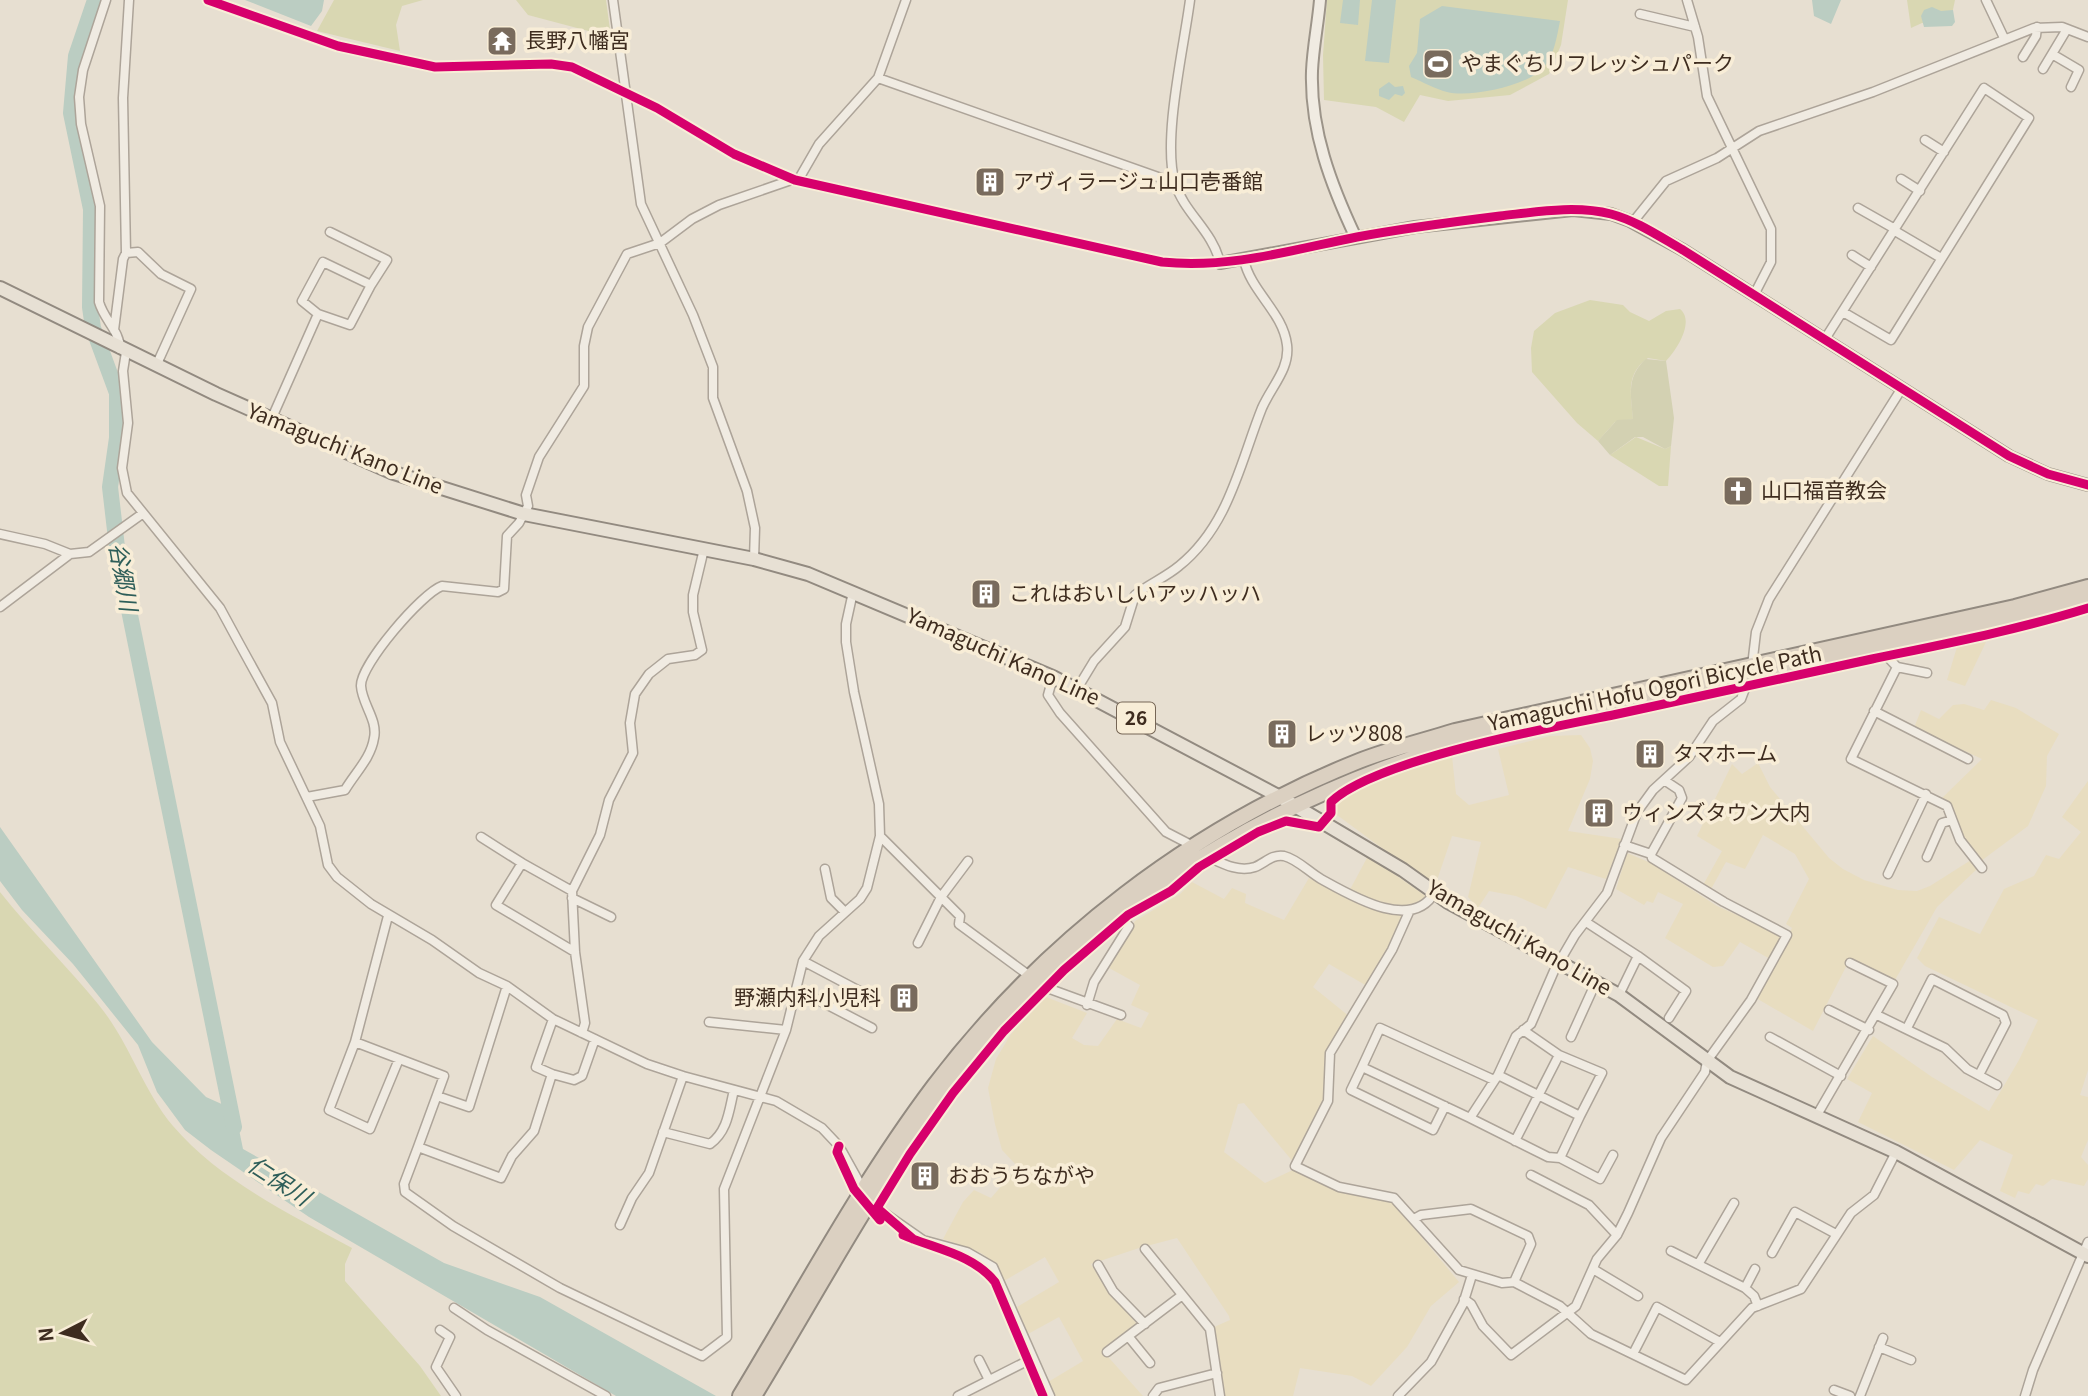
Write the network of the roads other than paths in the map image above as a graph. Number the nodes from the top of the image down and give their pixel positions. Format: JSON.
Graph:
{"nodes":[{"id":1,"x":106,"y":0,"type":"edge"},
{"id":2,"x":130,"y":0,"type":"edge"},
{"id":3,"x":208,"y":0,"type":"edge"},
{"id":4,"x":613,"y":0,"type":"edge"},
{"id":5,"x":906,"y":0,"type":"edge"},
{"id":6,"x":1190,"y":0,"type":"edge"},
{"id":7,"x":1320,"y":0,"type":"edge"},
{"id":8,"x":1686,"y":0,"type":"edge"},
{"id":9,"x":1987,"y":0,"type":"edge"},
{"id":10,"x":224,"y":2,"type":"edge"},
{"id":11,"x":1640,"y":14,"type":"dead end"},
{"id":12,"x":1695,"y":27,"type":"junction"},
{"id":13,"x":2037,"y":27,"type":"junction"},
{"id":14,"x":2067,"y":29,"type":"junction"},
{"id":15,"x":2088,"y":37,"type":"edge"},
{"id":16,"x":2004,"y":38,"type":"junction"},
{"id":17,"x":2052,"y":54,"type":"junction"},
{"id":18,"x":2024,"y":57,"type":"dead end"},
{"id":19,"x":2043,"y":69,"type":"dead end"},
{"id":20,"x":878,"y":78,"type":"junction"},
{"id":21,"x":2071,"y":87,"type":"dead end"},
{"id":22,"x":626,"y":93,"type":"junction"},
{"id":23,"x":1925,"y":140,"type":"dead end"},
{"id":24,"x":1731,"y":149,"type":"junction"},
{"id":25,"x":1944,"y":152,"type":"junction"},
{"id":26,"x":1901,"y":179,"type":"dead end"},
{"id":27,"x":794,"y":180,"type":"junction"},
{"id":28,"x":1175,"y":183,"type":"junction"},
{"id":29,"x":1920,"y":191,"type":"junction"},
{"id":30,"x":1858,"y":208,"type":"dead end"},
{"id":31,"x":1633,"y":222,"type":"junction"},
{"id":32,"x":1895,"y":230,"type":"junction"},
{"id":33,"x":330,"y":232,"type":"dead end"},
{"id":34,"x":1356,"y":238,"type":"junction"},
{"id":35,"x":660,"y":243,"type":"junction"},
{"id":36,"x":126,"y":253,"type":"junction"},
{"id":37,"x":1852,"y":255,"type":"dead end"},
{"id":38,"x":1941,"y":258,"type":"junction"},
{"id":39,"x":1244,"y":260,"type":"junction"},
{"id":40,"x":1220,"y":263,"type":"junction"},
{"id":41,"x":1871,"y":267,"type":"junction"},
{"id":42,"x":371,"y":285,"type":"junction"},
{"id":43,"x":0,"y":288,"type":"edge"},
{"id":44,"x":1754,"y":295,"type":"junction"},
{"id":45,"x":1843,"y":312,"type":"junction"},
{"id":46,"x":318,"y":314,"type":"junction"},
{"id":47,"x":114,"y":330,"type":"junction"},
{"id":48,"x":1825,"y":339,"type":"junction"},
{"id":49,"x":119,"y":348,"type":"junction"},
{"id":50,"x":156,"y":366,"type":"junction"},
{"id":51,"x":1902,"y":388,"type":"junction"},
{"id":52,"x":271,"y":420,"type":"junction"},
{"id":53,"x":2088,"y":485,"type":"edge"},
{"id":54,"x":142,"y":514,"type":"junction"},
{"id":55,"x":524,"y":514,"type":"junction"},
{"id":56,"x":0,"y":534,"type":"edge"},
{"id":57,"x":704,"y":549,"type":"junction"},
{"id":58,"x":70,"y":554,"type":"junction"},
{"id":59,"x":754,"y":559,"type":"junction"},
{"id":60,"x":2088,"y":587,"type":"edge"},
{"id":61,"x":853,"y":592,"type":"junction"},
{"id":62,"x":2088,"y":601,"type":"edge"},
{"id":63,"x":0,"y":607,"type":"edge"},
{"id":64,"x":1879,"y":644,"type":"junction"},
{"id":65,"x":1897,"y":667,"type":"junction"},
{"id":66,"x":1751,"y":672,"type":"junction"},
{"id":67,"x":1927,"y":673,"type":"dead end"},
{"id":68,"x":1053,"y":677,"type":"junction"},
{"id":69,"x":1077,"y":689,"type":"junction"},
{"id":70,"x":1874,"y":711,"type":"junction"},
{"id":71,"x":1968,"y":759,"type":"dead end"},
{"id":72,"x":1664,"y":780,"type":"junction"},
{"id":73,"x":1926,"y":794,"type":"junction"},
{"id":74,"x":307,"y":797,"type":"junction"},
{"id":75,"x":1286,"y":801,"type":"junction"},
{"id":76,"x":1952,"y":820,"type":"junction"},
{"id":77,"x":880,"y":836,"type":"junction"},
{"id":78,"x":481,"y":837,"type":"dead end"},
{"id":79,"x":1625,"y":845,"type":"junction"},
{"id":80,"x":1198,"y":851,"type":"junction"},
{"id":81,"x":1651,"y":854,"type":"junction"},
{"id":82,"x":1927,"y":857,"type":"dead end"},
{"id":83,"x":968,"y":861,"type":"dead end"},
{"id":84,"x":522,"y":863,"type":"junction"},
{"id":85,"x":1982,"y":868,"type":"dead end"},
{"id":86,"x":825,"y":869,"type":"dead end"},
{"id":87,"x":1888,"y":874,"type":"dead end"},
{"id":88,"x":1435,"y":892,"type":"junction"},
{"id":89,"x":572,"y":895,"type":"junction"},
{"id":90,"x":942,"y":897,"type":"junction"},
{"id":91,"x":845,"y":912,"type":"junction"},
{"id":92,"x":1409,"y":912,"type":"junction"},
{"id":93,"x":388,"y":916,"type":"junction"},
{"id":94,"x":1118,"y":916,"type":"junction"},
{"id":95,"x":611,"y":917,"type":"dead end"},
{"id":96,"x":1586,"y":922,"type":"junction"},
{"id":97,"x":918,"y":943,"type":"dead end"},
{"id":98,"x":575,"y":953,"type":"junction"},
{"id":99,"x":1638,"y":956,"type":"junction"},
{"id":100,"x":803,"y":961,"type":"junction"},
{"id":101,"x":1560,"y":962,"type":"junction"},
{"id":102,"x":1850,"y":963,"type":"dead end"},
{"id":103,"x":1035,"y":981,"type":"junction"},
{"id":104,"x":1596,"y":982,"type":"junction"},
{"id":105,"x":507,"y":986,"type":"junction"},
{"id":106,"x":797,"y":989,"type":"junction"},
{"id":107,"x":1619,"y":995,"type":"junction"},
{"id":108,"x":871,"y":997,"type":"dead end"},
{"id":109,"x":1087,"y":1005,"type":"junction"},
{"id":110,"x":1829,"y":1010,"type":"dead end"},
{"id":111,"x":1121,"y":1015,"type":"dead end"},
{"id":112,"x":1877,"y":1015,"type":"junction"},
{"id":113,"x":1670,"y":1018,"type":"dead end"},
{"id":114,"x":553,"y":1019,"type":"junction"},
{"id":115,"x":709,"y":1021,"type":"dead end"},
{"id":116,"x":872,"y":1028,"type":"dead end"},
{"id":117,"x":1907,"y":1028,"type":"junction"},
{"id":118,"x":786,"y":1030,"type":"junction"},
{"id":119,"x":1523,"y":1030,"type":"junction"},
{"id":120,"x":1869,"y":1030,"type":"junction"},
{"id":121,"x":582,"y":1033,"type":"junction"},
{"id":122,"x":1571,"y":1037,"type":"dead end"},
{"id":123,"x":1770,"y":1037,"type":"dead end"},
{"id":124,"x":595,"y":1039,"type":"junction"},
{"id":125,"x":355,"y":1042,"type":"junction"},
{"id":126,"x":1559,"y":1055,"type":"junction"},
{"id":127,"x":399,"y":1059,"type":"junction"},
{"id":128,"x":1707,"y":1061,"type":"junction"},
{"id":129,"x":1362,"y":1067,"type":"junction"},
{"id":130,"x":552,"y":1074,"type":"junction"},
{"id":131,"x":1979,"y":1075,"type":"junction"},
{"id":132,"x":683,"y":1076,"type":"junction"},
{"id":133,"x":1841,"y":1076,"type":"junction"},
{"id":134,"x":1496,"y":1078,"type":"junction"},
{"id":135,"x":1997,"y":1085,"type":"dead end"},
{"id":136,"x":734,"y":1090,"type":"junction"},
{"id":137,"x":760,"y":1095,"type":"junction"},
{"id":138,"x":438,"y":1096,"type":"junction"},
{"id":139,"x":1539,"y":1096,"type":"junction"},
{"id":140,"x":1445,"y":1106,"type":"junction"},
{"id":141,"x":1817,"y":1115,"type":"junction"},
{"id":142,"x":1580,"y":1116,"type":"junction"},
{"id":143,"x":1470,"y":1118,"type":"junction"},
{"id":144,"x":663,"y":1132,"type":"junction"},
{"id":145,"x":1515,"y":1141,"type":"junction"},
{"id":146,"x":418,"y":1147,"type":"junction"},
{"id":147,"x":1896,"y":1152,"type":"junction"},
{"id":148,"x":1612,"y":1155,"type":"dead end"},
{"id":149,"x":1560,"y":1158,"type":"junction"},
{"id":150,"x":1531,"y":1175,"type":"dead end"},
{"id":151,"x":868,"y":1197,"type":"junction"},
{"id":152,"x":1734,"y":1203,"type":"dead end"},
{"id":153,"x":1414,"y":1219,"type":"junction"},
{"id":154,"x":620,"y":1225,"type":"dead end"},
{"id":155,"x":1836,"y":1234,"type":"junction"},
{"id":156,"x":1617,"y":1235,"type":"junction"},
{"id":157,"x":1144,"y":1249,"type":"dead end"},
{"id":158,"x":1671,"y":1251,"type":"dead end"},
{"id":159,"x":2086,"y":1251,"type":"edge"},
{"id":160,"x":1772,"y":1253,"type":"dead end"},
{"id":161,"x":1699,"y":1263,"type":"junction"},
{"id":162,"x":1098,"y":1265,"type":"dead end"},
{"id":163,"x":1593,"y":1269,"type":"junction"},
{"id":164,"x":1755,"y":1269,"type":"dead end"},
{"id":165,"x":1472,"y":1275,"type":"junction"},
{"id":166,"x":1514,"y":1282,"type":"junction"},
{"id":167,"x":1745,"y":1288,"type":"junction"},
{"id":168,"x":1181,"y":1296,"type":"junction"},
{"id":169,"x":1638,"y":1296,"type":"dead end"},
{"id":170,"x":1464,"y":1299,"type":"junction"},
{"id":171,"x":1758,"y":1306,"type":"junction"},
{"id":172,"x":454,"y":1308,"type":"dead end"},
{"id":173,"x":1569,"y":1313,"type":"junction"},
{"id":174,"x":1145,"y":1324,"type":"junction"},
{"id":175,"x":440,"y":1330,"type":"dead end"},
{"id":176,"x":1128,"y":1336,"type":"junction"},
{"id":177,"x":1883,"y":1338,"type":"dead end"},
{"id":178,"x":1720,"y":1342,"type":"junction"},
{"id":179,"x":1879,"y":1347,"type":"junction"},
{"id":180,"x":1107,"y":1352,"type":"dead end"},
{"id":181,"x":1634,"y":1352,"type":"junction"},
{"id":182,"x":1033,"y":1358,"type":"junction"},
{"id":183,"x":979,"y":1360,"type":"dead end"},
{"id":184,"x":1911,"y":1360,"type":"dead end"},
{"id":185,"x":768,"y":1361,"type":"junction"},
{"id":186,"x":1150,"y":1363,"type":"dead end"},
{"id":187,"x":1217,"y":1373,"type":"junction"},
{"id":188,"x":989,"y":1380,"type":"junction"},
{"id":189,"x":1834,"y":1390,"type":"dead end"},
{"id":190,"x":2027,"y":1395,"type":"edge"},
{"id":191,"x":456,"y":1396,"type":"edge"},
{"id":192,"x":606,"y":1396,"type":"edge"},
{"id":193,"x":740,"y":1396,"type":"edge"},
{"id":194,"x":754,"y":1396,"type":"edge"},
{"id":195,"x":958,"y":1396,"type":"edge"},
{"id":196,"x":1050,"y":1396,"type":"edge"},
{"id":197,"x":1153,"y":1396,"type":"edge"},
{"id":198,"x":1220,"y":1396,"type":"edge"},
{"id":199,"x":1398,"y":1396,"type":"edge"},
{"id":200,"x":1850,"y":1396,"type":"edge"},
{"id":201,"x":1860,"y":1396,"type":"edge"}],
"edges":[{"from":1,"to":47,"type":"street"},
{"from":2,"to":36,"type":"street"},
{"from":3,"to":10,"type":"street"},
{"from":4,"to":22,"type":"street"},
{"from":5,"to":20,"type":"street"},
{"from":6,"to":28,"type":"street"},
{"from":7,"to":34,"type":"street"},
{"from":8,"to":12,"type":"street"},
{"from":9,"to":16,"type":"street"},
{"from":10,"to":22,"type":"street"},
{"from":11,"to":12,"type":"street"},
{"from":12,"to":24,"type":"street"},
{"from":13,"to":14,"type":"street"},
{"from":13,"to":16,"type":"street"},
{"from":13,"to":18,"type":"street"},
{"from":14,"to":15,"type":"street"},
{"from":14,"to":17,"type":"street"},
{"from":16,"to":24,"type":"street"},
{"from":17,"to":19,"type":"street"},
{"from":17,"to":21,"type":"street"},
{"from":20,"to":27,"type":"street"},
{"from":20,"to":28,"type":"street"},
{"from":22,"to":27,"type":"street"},
{"from":22,"to":35,"type":"street"},
{"from":23,"to":25,"type":"street"},
{"from":24,"to":31,"type":"street"},
{"from":24,"to":44,"type":"street"},
{"from":25,"to":29,"type":"street"},
{"from":25,"to":38,"type":"street"},
{"from":26,"to":29,"type":"street"},
{"from":27,"to":35,"type":"street"},
{"from":27,"to":40,"type":"street"},
{"from":28,"to":40,"type":"street"},
{"from":29,"to":32,"type":"street"},
{"from":30,"to":32,"type":"street"},
{"from":31,"to":34,"type":"street"},
{"from":31,"to":44,"type":"street"},
{"from":32,"to":38,"type":"street"},
{"from":32,"to":41,"type":"street"},
{"from":33,"to":42,"type":"street"},
{"from":34,"to":39,"type":"street"},
{"from":35,"to":55,"type":"street"},
{"from":35,"to":59,"type":"street"},
{"from":36,"to":47,"type":"street"},
{"from":36,"to":50,"type":"street"},
{"from":37,"to":41,"type":"street"},
{"from":38,"to":45,"type":"street"},
{"from":39,"to":40,"type":"street"},
{"from":39,"to":69,"type":"street"},
{"from":41,"to":45,"type":"street"},
{"from":42,"to":46,"type":"street"},
{"from":42,"to":46,"type":"street"},
{"from":43,"to":49,"type":"main road","name":"Yamaguchi Kano Line","number":"26"},
{"from":44,"to":48,"type":"street"},
{"from":45,"to":48,"type":"street"},
{"from":46,"to":52,"type":"street"},
{"from":47,"to":49,"type":"street"},
{"from":48,"to":51,"type":"street"},
{"from":49,"to":50,"type":"main road","name":"Yamaguchi Kano Line","number":"26"},
{"from":49,"to":54,"type":"street"},
{"from":50,"to":52,"type":"main road","name":"Yamaguchi Kano Line","number":"26"},
{"from":51,"to":53,"type":"street"},
{"from":51,"to":66,"type":"street"},
{"from":52,"to":55,"type":"main road","name":"Yamaguchi Kano Line","number":"26"},
{"from":54,"to":58,"type":"street"},
{"from":54,"to":74,"type":"street"},
{"from":55,"to":57,"type":"main road","name":"Yamaguchi Kano Line","number":"26"},
{"from":55,"to":74,"type":"street"},
{"from":56,"to":58,"type":"street"},
{"from":57,"to":59,"type":"main road","name":"Yamaguchi Kano Line","number":"26"},
{"from":57,"to":89,"type":"street"},
{"from":58,"to":63,"type":"street"},
{"from":59,"to":61,"type":"main road","name":"Yamaguchi Kano Line","number":"26"},
{"from":60,"to":64,"type":"highway"},
{"from":61,"to":68,"type":"main road","name":"Yamaguchi Kano Line","number":"26"},
{"from":61,"to":77,"type":"street"},
{"from":62,"to":64,"type":"highway"},
{"from":64,"to":65,"type":"street"},
{"from":64,"to":66,"type":"highway"},
{"from":65,"to":67,"type":"street"},
{"from":65,"to":70,"type":"street"},
{"from":66,"to":72,"type":"street"},
{"from":66,"to":75,"type":"highway"},
{"from":68,"to":69,"type":"main road","name":"Yamaguchi Kano Line","number":"26"},
{"from":68,"to":80,"type":"street"},
{"from":69,"to":75,"type":"main road","name":"Yamaguchi Kano Line","number":"26"},
{"from":70,"to":71,"type":"street"},
{"from":70,"to":73,"type":"street"},
{"from":72,"to":79,"type":"street"},
{"from":72,"to":81,"type":"street"},
{"from":73,"to":76,"type":"street"},
{"from":73,"to":87,"type":"street"},
{"from":74,"to":93,"type":"street"},
{"from":75,"to":80,"type":"highway"},
{"from":75,"to":88,"type":"main road","name":"Yamaguchi Kano Line","number":"26"},
{"from":76,"to":82,"type":"street"},
{"from":76,"to":85,"type":"street"},
{"from":77,"to":90,"type":"street"},
{"from":77,"to":91,"type":"street"},
{"from":78,"to":84,"type":"street"},
{"from":79,"to":81,"type":"street"},
{"from":79,"to":96,"type":"street"},
{"from":80,"to":92,"type":"street"},
{"from":80,"to":94,"type":"highway"},
{"from":80,"to":103,"type":"highway"},
{"from":81,"to":128,"type":"street"},
{"from":83,"to":90,"type":"street"},
{"from":84,"to":89,"type":"street"},
{"from":84,"to":98,"type":"street"},
{"from":86,"to":91,"type":"street"},
{"from":88,"to":92,"type":"street"},
{"from":88,"to":101,"type":"main road","name":"Yamaguchi Kano Line","number":"26"},
{"from":89,"to":95,"type":"street"},
{"from":89,"to":98,"type":"street"},
{"from":90,"to":97,"type":"street"},
{"from":90,"to":103,"type":"street"},
{"from":91,"to":100,"type":"street"},
{"from":92,"to":153,"type":"street"},
{"from":93,"to":105,"type":"street"},
{"from":93,"to":125,"type":"street"},
{"from":94,"to":103,"type":"highway"},
{"from":94,"to":109,"type":"street"},
{"from":96,"to":99,"type":"street"},
{"from":96,"to":101,"type":"street"},
{"from":98,"to":121,"type":"street"},
{"from":99,"to":107,"type":"street"},
{"from":99,"to":113,"type":"street"},
{"from":100,"to":106,"type":"street"},
{"from":100,"to":108,"type":"street"},
{"from":101,"to":104,"type":"main road","name":"Yamaguchi Kano Line","number":"26"},
{"from":101,"to":119,"type":"street"},
{"from":102,"to":112,"type":"street"},
{"from":103,"to":109,"type":"street"},
{"from":103,"to":151,"type":"highway"},
{"from":104,"to":107,"type":"main road","name":"Yamaguchi Kano Line","number":"26"},
{"from":104,"to":122,"type":"street"},
{"from":105,"to":114,"type":"street"},
{"from":105,"to":138,"type":"street"},
{"from":106,"to":116,"type":"street"},
{"from":106,"to":118,"type":"street"},
{"from":107,"to":128,"type":"main road","name":"Yamaguchi Kano Line","number":"26"},
{"from":109,"to":111,"type":"street"},
{"from":110,"to":120,"type":"street"},
{"from":112,"to":117,"type":"street"},
{"from":112,"to":120,"type":"street"},
{"from":114,"to":121,"type":"street"},
{"from":114,"to":130,"type":"street"},
{"from":115,"to":118,"type":"street"},
{"from":117,"to":131,"type":"street"},
{"from":117,"to":131,"type":"street"},
{"from":118,"to":137,"type":"street"},
{"from":119,"to":126,"type":"street"},
{"from":119,"to":134,"type":"street"},
{"from":120,"to":133,"type":"street"},
{"from":121,"to":124,"type":"street"},
{"from":123,"to":133,"type":"street"},
{"from":124,"to":130,"type":"street"},
{"from":124,"to":132,"type":"street"},
{"from":125,"to":127,"type":"street"},
{"from":125,"to":127,"type":"street"},
{"from":126,"to":139,"type":"street"},
{"from":126,"to":142,"type":"street"},
{"from":127,"to":138,"type":"street"},
{"from":128,"to":141,"type":"main road","name":"Yamaguchi Kano Line","number":"26"},
{"from":128,"to":156,"type":"street"},
{"from":129,"to":134,"type":"street"},
{"from":129,"to":140,"type":"street"},
{"from":129,"to":140,"type":"street"},
{"from":130,"to":146,"type":"street"},
{"from":131,"to":135,"type":"street"},
{"from":132,"to":136,"type":"street"},
{"from":132,"to":144,"type":"street"},
{"from":133,"to":141,"type":"street"},
{"from":134,"to":139,"type":"street"},
{"from":134,"to":143,"type":"street"},
{"from":136,"to":137,"type":"street"},
{"from":136,"to":144,"type":"street"},
{"from":137,"to":146,"type":"street"},
{"from":137,"to":151,"type":"street"},
{"from":138,"to":146,"type":"street"},
{"from":139,"to":142,"type":"street"},
{"from":139,"to":145,"type":"street"},
{"from":140,"to":143,"type":"street"},
{"from":141,"to":147,"type":"main road","name":"Yamaguchi Kano Line","number":"26"},
{"from":142,"to":149,"type":"street"},
{"from":143,"to":145,"type":"street"},
{"from":144,"to":154,"type":"street"},
{"from":145,"to":149,"type":"street"},
{"from":147,"to":155,"type":"street"},
{"from":147,"to":159,"type":"main road","name":"Yamaguchi Kano Line","number":"26"},
{"from":148,"to":149,"type":"street"},
{"from":150,"to":156,"type":"street"},
{"from":151,"to":182,"type":"street"},
{"from":151,"to":185,"type":"highway"},
{"from":152,"to":161,"type":"street"},
{"from":153,"to":165,"type":"street"},
{"from":153,"to":166,"type":"street"},
{"from":155,"to":160,"type":"street"},
{"from":155,"to":171,"type":"street"},
{"from":156,"to":163,"type":"street"},
{"from":157,"to":168,"type":"street"},
{"from":158,"to":161,"type":"street"},
{"from":159,"to":190,"type":"street"},
{"from":161,"to":167,"type":"street"},
{"from":162,"to":174,"type":"street"},
{"from":163,"to":169,"type":"street"},
{"from":163,"to":173,"type":"street"},
{"from":164,"to":167,"type":"street"},
{"from":165,"to":166,"type":"street"},
{"from":165,"to":170,"type":"street"},
{"from":166,"to":173,"type":"street"},
{"from":167,"to":171,"type":"street"},
{"from":168,"to":174,"type":"street"},
{"from":168,"to":187,"type":"street"},
{"from":170,"to":173,"type":"street"},
{"from":170,"to":199,"type":"street"},
{"from":171,"to":178,"type":"street"},
{"from":172,"to":192,"type":"street"},
{"from":173,"to":181,"type":"street"},
{"from":174,"to":176,"type":"street"},
{"from":175,"to":191,"type":"street"},
{"from":176,"to":180,"type":"street"},
{"from":176,"to":186,"type":"street"},
{"from":177,"to":179,"type":"street"},
{"from":178,"to":181,"type":"street"},
{"from":178,"to":181,"type":"street"},
{"from":179,"to":184,"type":"street"},
{"from":179,"to":201,"type":"street"},
{"from":182,"to":188,"type":"street"},
{"from":182,"to":196,"type":"street"},
{"from":183,"to":188,"type":"street"},
{"from":185,"to":193,"type":"highway"},
{"from":185,"to":194,"type":"highway"},
{"from":187,"to":197,"type":"street"},
{"from":187,"to":198,"type":"street"},
{"from":188,"to":195,"type":"street"},
{"from":189,"to":200,"type":"street"}]}
